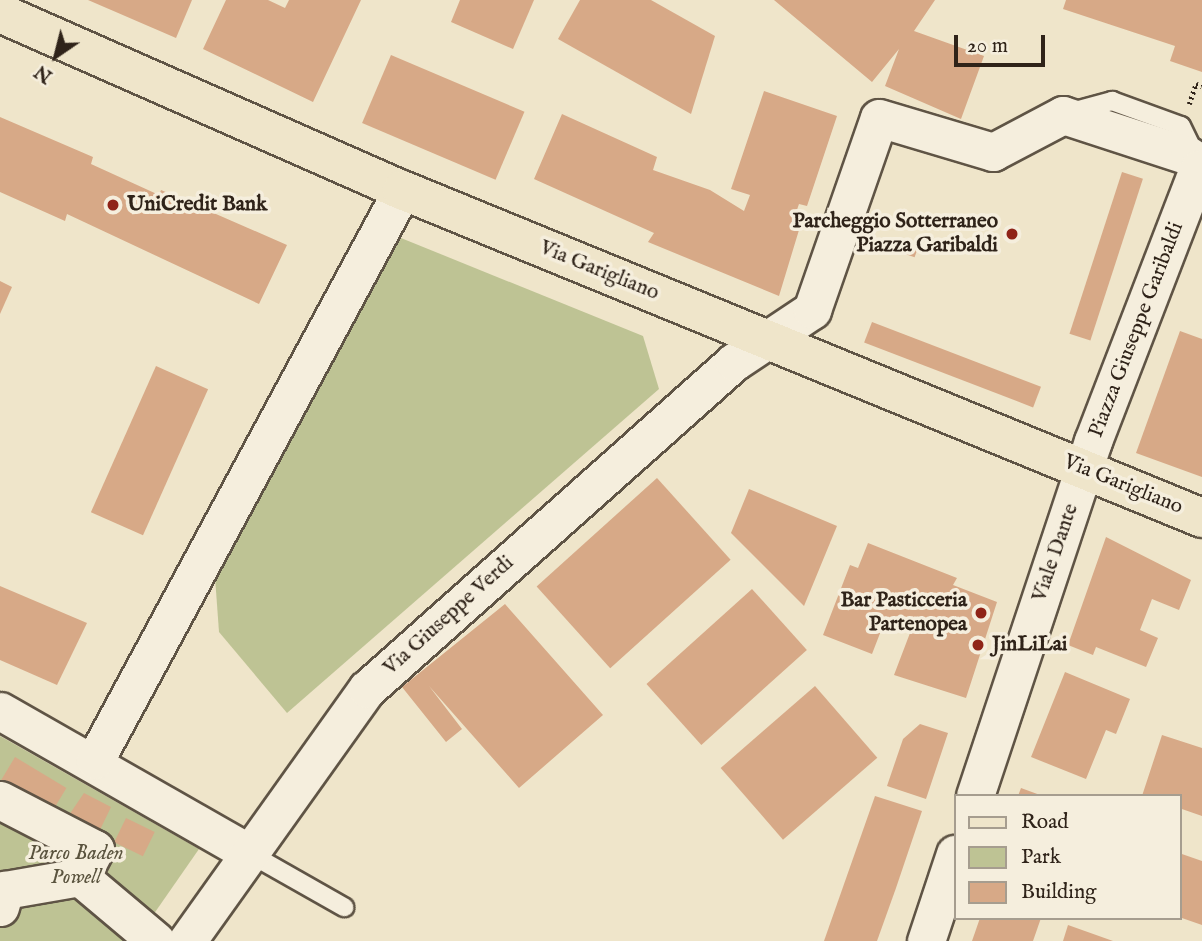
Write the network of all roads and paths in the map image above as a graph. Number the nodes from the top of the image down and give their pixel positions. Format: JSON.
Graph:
{"nodes":[{"id":1,"x":0,"y":13,"type":"edge"},
{"id":2,"x":1202,"y":86,"type":"edge"},
{"id":3,"x":1187,"y":109,"type":"dead end"},
{"id":4,"x":402,"y":190,"type":"junction"},
{"id":5,"x":763,"y":338,"type":"junction"},
{"id":6,"x":1089,"y":455,"type":"junction"},
{"id":7,"x":1202,"y":518,"type":"edge"},
{"id":8,"x":0,"y":711,"type":"edge"},
{"id":9,"x":96,"y":761,"type":"junction"},
{"id":10,"x":976,"y":794,"type":"edge"},
{"id":11,"x":0,"y":800,"type":"edge"},
{"id":12,"x":247,"y":852,"type":"junction"},
{"id":13,"x":954,"y":857,"type":"edge"},
{"id":14,"x":80,"y":877,"type":"junction"},
{"id":15,"x":2,"y":890,"type":"edge"},
{"id":16,"x":344,"y":907,"type":"dead end"},
{"id":17,"x":156,"y":941,"type":"edge"},
{"id":18,"x":187,"y":941,"type":"edge"},
{"id":19,"x":926,"y":941,"type":"edge"}],
"edges":[{"from":1,"to":4,"type":"main road","name":"Via Garigliano"},
{"from":2,"to":3,"type":"path"},
{"from":4,"to":5,"type":"main road","name":"Via Garigliano"},
{"from":4,"to":9,"type":"street"},
{"from":5,"to":6,"type":"main road","name":"Via Garigliano"},
{"from":5,"to":6,"type":"street","name":"Piazza Giuseppe Garibaldi"},
{"from":5,"to":12,"type":"street","name":"Via Giuseppe Verdi"},
{"from":6,"to":7,"type":"main road","name":"Via Garigliano"},
{"from":6,"to":10,"type":"street","name":"Viale Dante"},
{"from":8,"to":9,"type":"street"},
{"from":9,"to":12,"type":"street"},
{"from":11,"to":14,"type":"street"},
{"from":12,"to":16,"type":"lane"},
{"from":12,"to":18,"type":"street","name":"Via Giuseppe Verdi"},
{"from":13,"to":19,"type":"street"},
{"from":14,"to":15,"type":"street"},
{"from":14,"to":17,"type":"street"}]}
